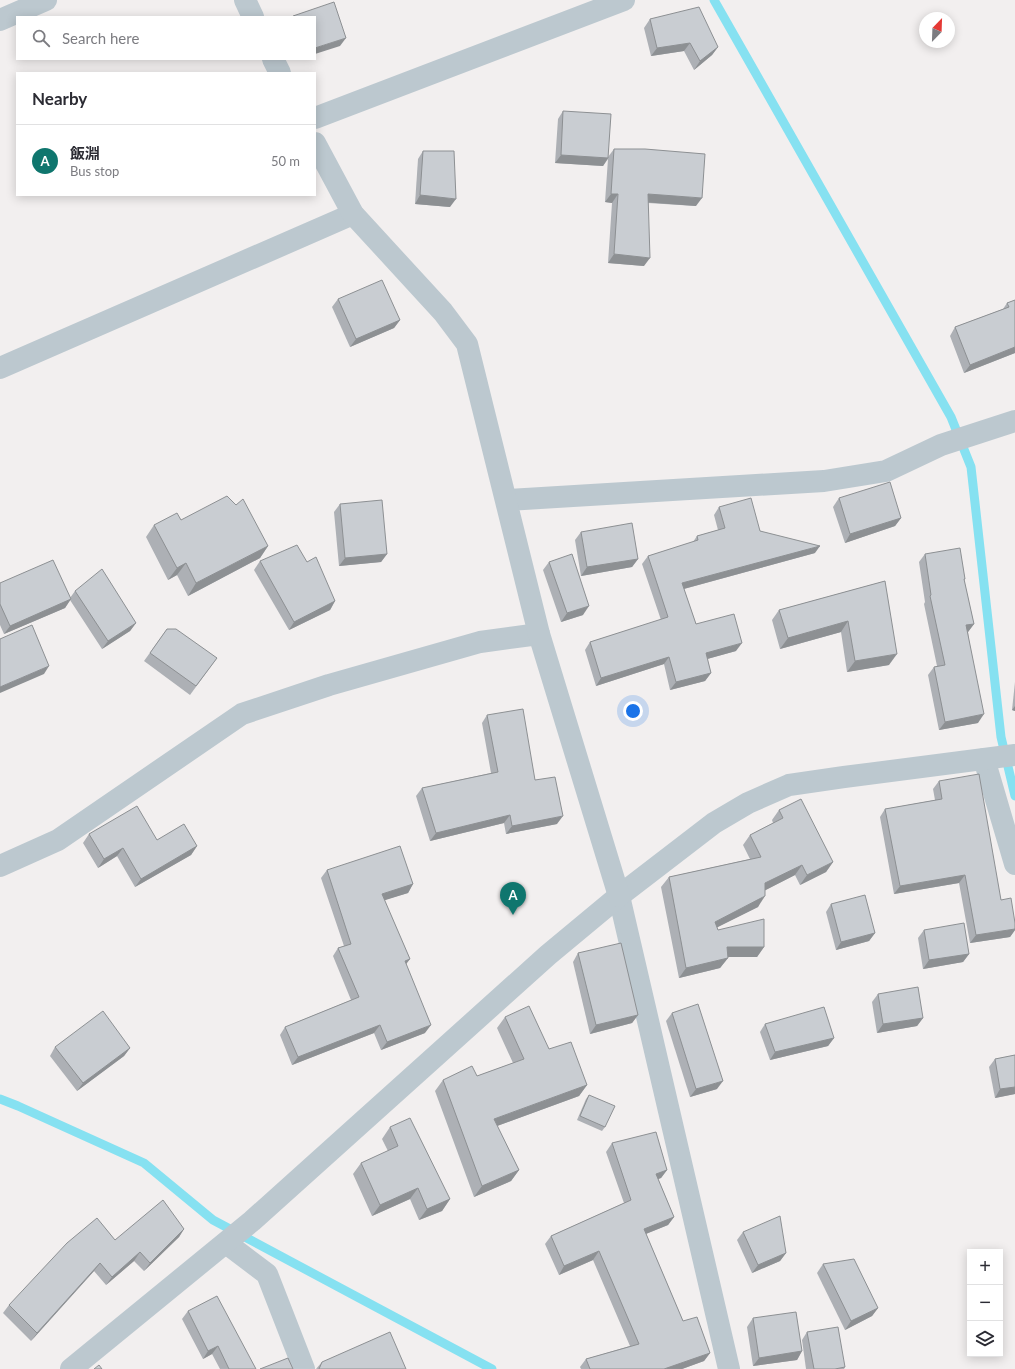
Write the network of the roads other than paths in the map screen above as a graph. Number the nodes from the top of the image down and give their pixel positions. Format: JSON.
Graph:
{"nodes":[{"id":1,"x":46,"y":0,"type":"edge"},
{"id":2,"x":245,"y":0,"type":"edge"},
{"id":3,"x":624,"y":0,"type":"edge"},
{"id":4,"x":253,"y":16,"type":"edge"},
{"id":5,"x":0,"y":20,"type":"edge"},
{"id":6,"x":274,"y":60,"type":"edge"},
{"id":7,"x":280,"y":72,"type":"edge"},
{"id":8,"x":316,"y":118,"type":"edge"},
{"id":9,"x":316,"y":145,"type":"edge"},
{"id":10,"x":353,"y":214,"type":"junction"},
{"id":11,"x":0,"y":368,"type":"edge"},
{"id":12,"x":1015,"y":421,"type":"edge"},
{"id":13,"x":507,"y":500,"type":"junction"},
{"id":14,"x":539,"y":634,"type":"junction"},
{"id":15,"x":1015,"y":755,"type":"edge"},
{"id":16,"x":985,"y":759,"type":"junction"},
{"id":17,"x":1015,"y":864,"type":"edge"},
{"id":18,"x":0,"y":866,"type":"edge"},
{"id":19,"x":619,"y":896,"type":"junction"},
{"id":20,"x":228,"y":1241,"type":"junction"},
{"id":21,"x":71,"y":1369,"type":"edge"},
{"id":22,"x":304,"y":1369,"type":"edge"},
{"id":23,"x":729,"y":1369,"type":"edge"}],
"edges":[{"from":1,"to":5,"type":"street"},
{"from":2,"to":4,"type":"street"},
{"from":3,"to":8,"type":"street"},
{"from":6,"to":7,"type":"street"},
{"from":9,"to":10,"type":"street"},
{"from":10,"to":11,"type":"street"},
{"from":10,"to":13,"type":"street"},
{"from":12,"to":13,"type":"street"},
{"from":13,"to":14,"type":"street"},
{"from":14,"to":18,"type":"street"},
{"from":14,"to":19,"type":"street"},
{"from":15,"to":16,"type":"street"},
{"from":16,"to":17,"type":"street"},
{"from":16,"to":19,"type":"street"},
{"from":19,"to":20,"type":"street"},
{"from":19,"to":23,"type":"street"},
{"from":20,"to":21,"type":"street"},
{"from":20,"to":22,"type":"street"}]}
